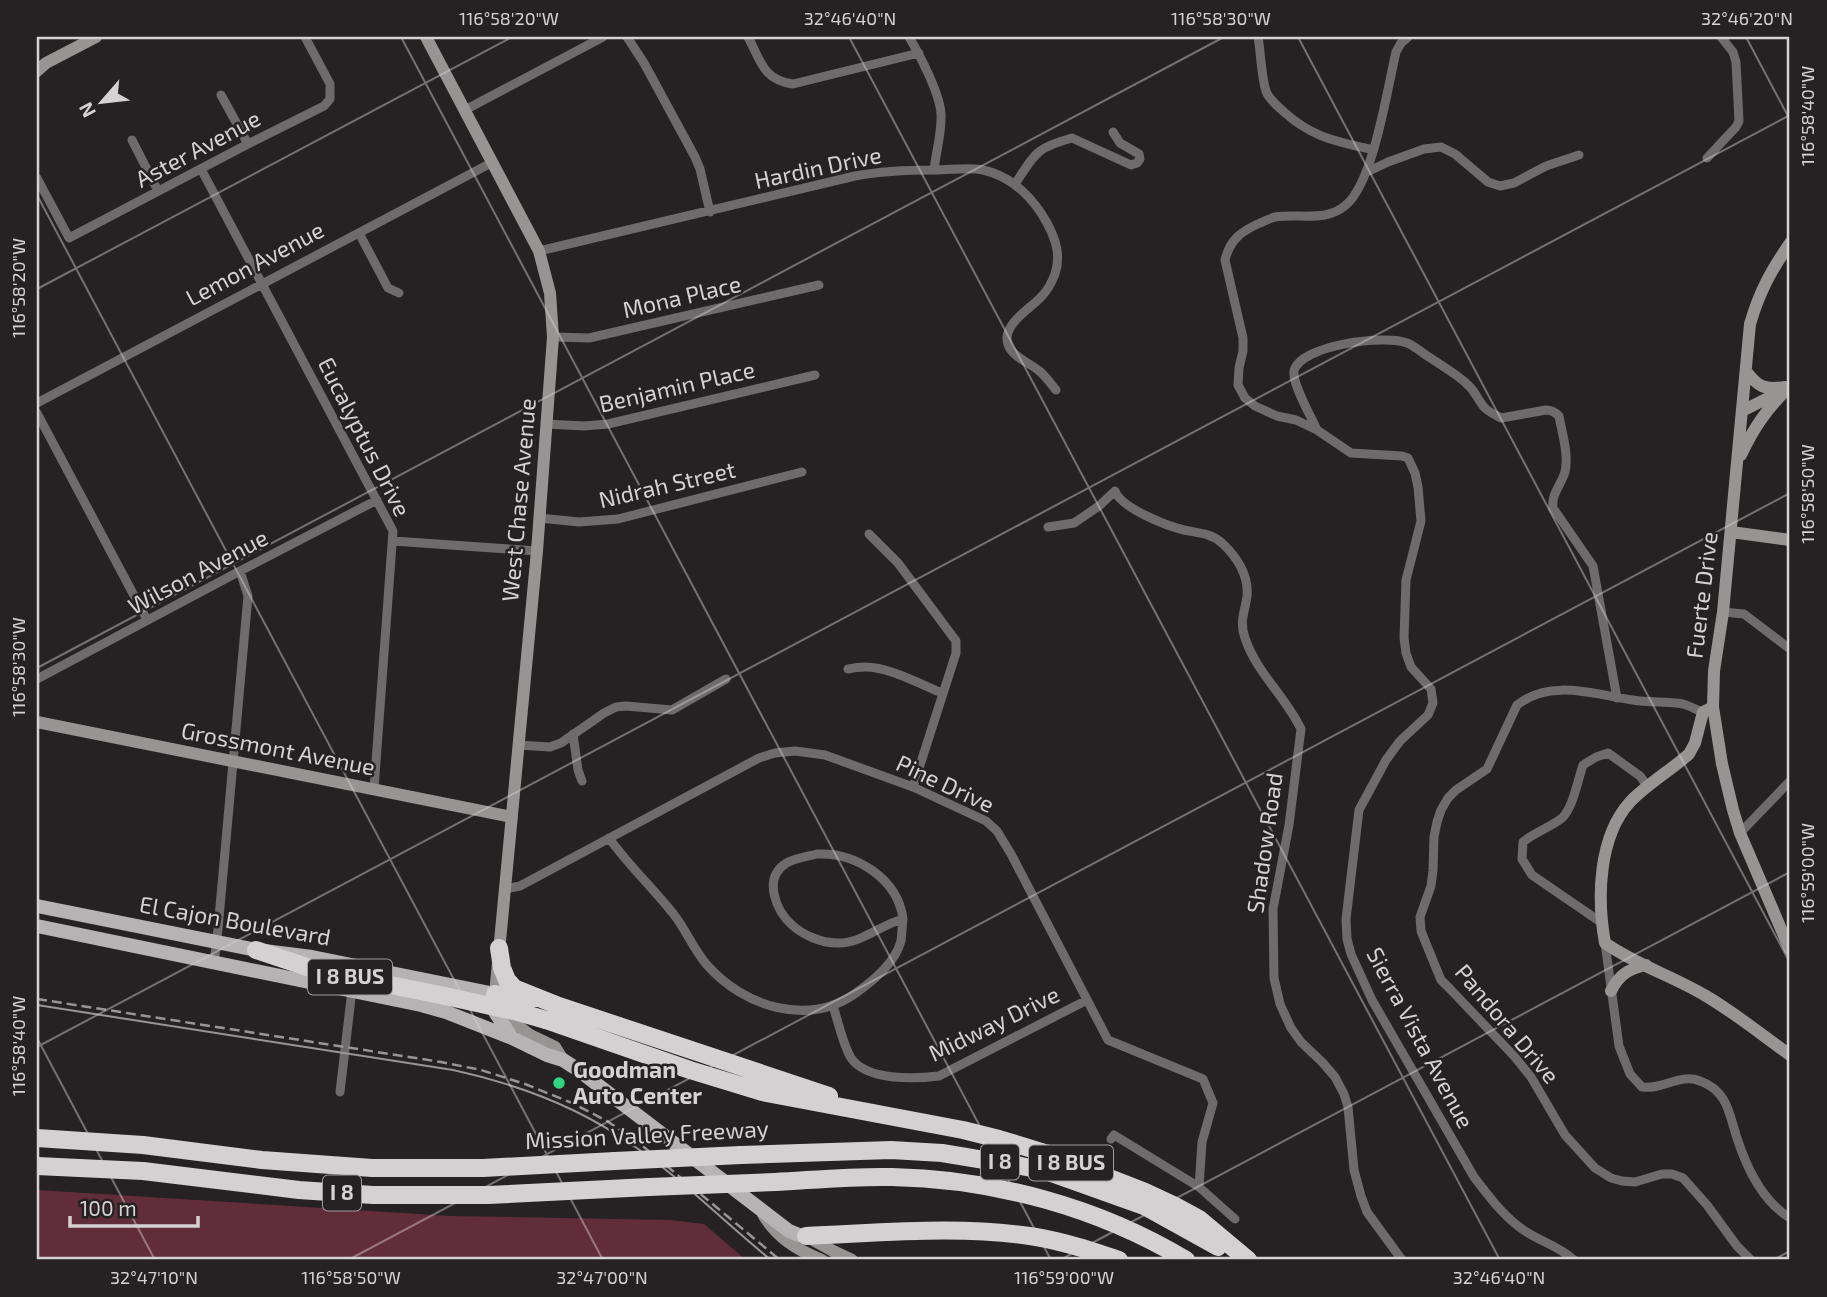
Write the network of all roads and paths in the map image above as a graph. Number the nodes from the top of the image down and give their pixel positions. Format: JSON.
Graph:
{"nodes":[{"id":1,"x":96,"y":37,"type":"edge"},
{"id":2,"x":305,"y":37,"type":"edge"},
{"id":3,"x":426,"y":37,"type":"edge"},
{"id":4,"x":603,"y":37,"type":"edge"},
{"id":5,"x":627,"y":37,"type":"edge"},
{"id":6,"x":748,"y":37,"type":"edge"},
{"id":7,"x":909,"y":37,"type":"edge"},
{"id":8,"x":1258,"y":37,"type":"edge"},
{"id":9,"x":1408,"y":37,"type":"edge"},
{"id":10,"x":1721,"y":37,"type":"edge"},
{"id":11,"x":919,"y":53,"type":"junction"},
{"id":12,"x":37,"y":71,"type":"edge"},
{"id":13,"x":221,"y":95,"type":"dead end"},
{"id":14,"x":465,"y":110,"type":"junction"},
{"id":15,"x":1113,"y":132,"type":"dead end"},
{"id":16,"x":132,"y":140,"type":"dead end"},
{"id":17,"x":248,"y":144,"type":"junction"},
{"id":18,"x":1374,"y":150,"type":"junction"},
{"id":19,"x":1579,"y":155,"type":"dead end"},
{"id":20,"x":1707,"y":158,"type":"dead end"},
{"id":21,"x":493,"y":162,"type":"junction"},
{"id":22,"x":201,"y":169,"type":"junction"},
{"id":23,"x":934,"y":170,"type":"junction"},
{"id":24,"x":1367,"y":172,"type":"junction"},
{"id":25,"x":37,"y":178,"type":"edge"},
{"id":26,"x":1015,"y":184,"type":"junction"},
{"id":27,"x":158,"y":191,"type":"junction"},
{"id":28,"x":710,"y":212,"type":"junction"},
{"id":29,"x":359,"y":233,"type":"junction"},
{"id":30,"x":1790,"y":243,"type":"edge"},
{"id":31,"x":539,"y":251,"type":"junction"},
{"id":32,"x":262,"y":284,"type":"junction"},
{"id":33,"x":819,"y":285,"type":"dead end"},
{"id":34,"x":399,"y":293,"type":"dead end"},
{"id":35,"x":553,"y":337,"type":"junction"},
{"id":36,"x":1746,"y":371,"type":"junction"},
{"id":37,"x":815,"y":375,"type":"dead end"},
{"id":38,"x":1789,"y":386,"type":"edge"},
{"id":39,"x":1056,"y":390,"type":"dead end"},
{"id":40,"x":37,"y":403,"type":"edge"},
{"id":41,"x":1742,"y":411,"type":"junction"},
{"id":42,"x":37,"y":412,"type":"edge"},
{"id":43,"x":546,"y":424,"type":"junction"},
{"id":44,"x":1317,"y":430,"type":"junction"},
{"id":45,"x":1737,"y":464,"type":"junction"},
{"id":46,"x":802,"y":472,"type":"dead end"},
{"id":47,"x":377,"y":500,"type":"junction"},
{"id":48,"x":539,"y":518,"type":"junction"},
{"id":49,"x":1048,"y":527,"type":"dead end"},
{"id":50,"x":1731,"y":532,"type":"junction"},
{"id":51,"x":869,"y":534,"type":"dead end"},
{"id":52,"x":1790,"y":540,"type":"edge"},
{"id":53,"x":393,"y":541,"type":"junction"},
{"id":54,"x":537,"y":551,"type":"junction"},
{"id":55,"x":240,"y":571,"type":"junction"},
{"id":56,"x":1723,"y":612,"type":"junction"},
{"id":57,"x":148,"y":620,"type":"junction"},
{"id":58,"x":1790,"y":649,"type":"edge"},
{"id":59,"x":848,"y":669,"type":"dead end"},
{"id":60,"x":37,"y":679,"type":"edge"},
{"id":61,"x":726,"y":679,"type":"dead end"},
{"id":62,"x":942,"y":693,"type":"junction"},
{"id":63,"x":1617,"y":698,"type":"junction"},
{"id":64,"x":1708,"y":709,"type":"junction"},
{"id":65,"x":37,"y":722,"type":"edge"},
{"id":66,"x":573,"y":734,"type":"junction"},
{"id":67,"x":518,"y":745,"type":"junction"},
{"id":68,"x":234,"y":761,"type":"junction"},
{"id":69,"x":582,"y":781,"type":"dead end"},
{"id":70,"x":1790,"y":781,"type":"edge"},
{"id":71,"x":913,"y":787,"type":"junction"},
{"id":72,"x":1648,"y":787,"type":"junction"},
{"id":73,"x":374,"y":789,"type":"junction"},
{"id":74,"x":1790,"y":794,"type":"edge"},
{"id":75,"x":1776,"y":795,"type":"junction"},
{"id":76,"x":512,"y":817,"type":"junction"},
{"id":77,"x":1740,"y":833,"type":"junction"},
{"id":78,"x":609,"y":838,"type":"junction"},
{"id":79,"x":505,"y":889,"type":"junction"},
{"id":80,"x":37,"y":906,"type":"edge"},
{"id":81,"x":902,"y":919,"type":"junction"},
{"id":82,"x":1602,"y":923,"type":"junction"},
{"id":83,"x":1785,"y":925,"type":"edge"},
{"id":84,"x":37,"y":926,"type":"edge"},
{"id":85,"x":216,"y":942,"type":"junction"},
{"id":86,"x":1605,"y":943,"type":"junction"},
{"id":87,"x":499,"y":948,"type":"junction"},
{"id":88,"x":256,"y":950,"type":"junction"},
{"id":89,"x":1790,"y":950,"type":"edge"},
{"id":90,"x":214,"y":963,"type":"junction"},
{"id":91,"x":1646,"y":965,"type":"junction"},
{"id":92,"x":352,"y":990,"type":"junction"},
{"id":93,"x":1611,"y":991,"type":"junction"},
{"id":94,"x":495,"y":994,"type":"junction"},
{"id":95,"x":1087,"y":1000,"type":"junction"},
{"id":96,"x":446,"y":1004,"type":"junction"},
{"id":97,"x":559,"y":1006,"type":"junction"},
{"id":98,"x":833,"y":1006,"type":"junction"},
{"id":99,"x":512,"y":1038,"type":"junction"},
{"id":100,"x":1790,"y":1055,"type":"edge"},
{"id":101,"x":563,"y":1060,"type":"junction"},
{"id":102,"x":340,"y":1091,"type":"dead end"},
{"id":103,"x":874,"y":1113,"type":"junction"},
{"id":104,"x":37,"y":1138,"type":"edge"},
{"id":105,"x":1111,"y":1139,"type":"dead end"},
{"id":106,"x":37,"y":1166,"type":"edge"},
{"id":107,"x":1199,"y":1187,"type":"junction"},
{"id":108,"x":762,"y":1210,"type":"junction"},
{"id":109,"x":1790,"y":1218,"type":"edge"},
{"id":110,"x":1235,"y":1219,"type":"dead end"},
{"id":111,"x":806,"y":1236,"type":"junction"},
{"id":112,"x":822,"y":1260,"type":"edge"},
{"id":113,"x":852,"y":1260,"type":"edge"},
{"id":114,"x":1119,"y":1260,"type":"edge"},
{"id":115,"x":1185,"y":1260,"type":"edge"},
{"id":116,"x":1239,"y":1260,"type":"edge"},
{"id":117,"x":1248,"y":1260,"type":"edge"},
{"id":118,"x":1402,"y":1260,"type":"edge"},
{"id":119,"x":1574,"y":1260,"type":"edge"},
{"id":120,"x":1751,"y":1260,"type":"edge"}],
"edges":[{"from":1,"to":12,"type":"main road"},
{"from":2,"to":17,"type":"street","name":"Aster Avenue"},
{"from":3,"to":14,"type":"main road","name":"West Chase Avenue"},
{"from":4,"to":14,"type":"street"},
{"from":5,"to":28,"type":"street"},
{"from":6,"to":11,"type":"street"},
{"from":7,"to":11,"type":"street"},
{"from":8,"to":18,"type":"street"},
{"from":9,"to":18,"type":"street","name":"Sierra Vista Avenue"},
{"from":10,"to":20,"type":"street"},
{"from":11,"to":23,"type":"street"},
{"from":13,"to":17,"type":"street"},
{"from":14,"to":21,"type":"main road","name":"West Chase Avenue"},
{"from":15,"to":26,"type":"street"},
{"from":16,"to":27,"type":"street"},
{"from":17,"to":22,"type":"street","name":"Aster Avenue"},
{"from":18,"to":24,"type":"street","name":"Sierra Vista Avenue"},
{"from":19,"to":24,"type":"street"},
{"from":21,"to":29,"type":"street","name":"Lemon Avenue"},
{"from":21,"to":31,"type":"main road","name":"West Chase Avenue"},
{"from":22,"to":27,"type":"street","name":"Aster Avenue"},
{"from":22,"to":32,"type":"street","name":"Eucalyptus Drive"},
{"from":23,"to":26,"type":"street","name":"Hardin Drive"},
{"from":23,"to":28,"type":"street","name":"Hardin Drive"},
{"from":24,"to":44,"type":"street","name":"Sierra Vista Avenue"},
{"from":25,"to":27,"type":"street","name":"Aster Avenue"},
{"from":26,"to":39,"type":"street","name":"Hardin Drive"},
{"from":28,"to":31,"type":"street","name":"Hardin Drive"},
{"from":29,"to":32,"type":"street","name":"Lemon Avenue"},
{"from":29,"to":34,"type":"street"},
{"from":30,"to":36,"type":"main road","name":"Fuerte Drive"},
{"from":31,"to":35,"type":"main road","name":"West Chase Avenue"},
{"from":32,"to":40,"type":"street","name":"Lemon Avenue"},
{"from":32,"to":47,"type":"street","name":"Eucalyptus Drive"},
{"from":33,"to":35,"type":"street","name":"Mona Place"},
{"from":35,"to":43,"type":"main road","name":"West Chase Avenue"},
{"from":36,"to":38,"type":"main road"},
{"from":36,"to":41,"type":"main road","name":"Fuerte Drive"},
{"from":37,"to":43,"type":"street","name":"Benjamin Place"},
{"from":38,"to":41,"type":"main road"},
{"from":38,"to":45,"type":"main road"},
{"from":41,"to":45,"type":"main road","name":"Fuerte Drive"},
{"from":42,"to":57,"type":"street"},
{"from":43,"to":48,"type":"main road","name":"West Chase Avenue"},
{"from":44,"to":63,"type":"street"},
{"from":44,"to":119,"type":"street","name":"Sierra Vista Avenue"},
{"from":45,"to":50,"type":"main road","name":"Fuerte Drive"},
{"from":46,"to":48,"type":"street","name":"Nidrah Street"},
{"from":47,"to":53,"type":"street","name":"Eucalyptus Drive"},
{"from":47,"to":55,"type":"street","name":"Wilson Avenue"},
{"from":48,"to":54,"type":"main road","name":"West Chase Avenue"},
{"from":49,"to":118,"type":"street","name":"Shadow Road"},
{"from":50,"to":52,"type":"main road"},
{"from":50,"to":56,"type":"main road","name":"Fuerte Drive"},
{"from":51,"to":62,"type":"street"},
{"from":53,"to":54,"type":"street"},
{"from":53,"to":73,"type":"street","name":"Eucalyptus Drive"},
{"from":54,"to":67,"type":"main road","name":"West Chase Avenue"},
{"from":55,"to":57,"type":"street","name":"Wilson Avenue"},
{"from":55,"to":68,"type":"street"},
{"from":56,"to":58,"type":"street"},
{"from":56,"to":64,"type":"main road","name":"Fuerte Drive"},
{"from":57,"to":60,"type":"street","name":"Wilson Avenue"},
{"from":59,"to":62,"type":"street"},
{"from":61,"to":66,"type":"street"},
{"from":62,"to":71,"type":"street"},
{"from":63,"to":64,"type":"street","name":"Pandora Drive"},
{"from":63,"to":120,"type":"street","name":"Pandora Drive"},
{"from":64,"to":72,"type":"main road"},
{"from":64,"to":77,"type":"main road","name":"Fuerte Drive"},
{"from":65,"to":68,"type":"main road","name":"Grossmont Avenue"},
{"from":66,"to":67,"type":"street"},
{"from":66,"to":69,"type":"street"},
{"from":67,"to":76,"type":"main road","name":"West Chase Avenue"},
{"from":68,"to":73,"type":"main road","name":"Grossmont Avenue"},
{"from":68,"to":85,"type":"street"},
{"from":70,"to":75,"type":"street"},
{"from":71,"to":78,"type":"street","name":"Pine Drive"},
{"from":71,"to":95,"type":"street","name":"Pine Drive"},
{"from":72,"to":82,"type":"main road"},
{"from":72,"to":82,"type":"street"},
{"from":73,"to":76,"type":"main road","name":"Grossmont Avenue"},
{"from":74,"to":75,"type":"street"},
{"from":75,"to":77,"type":"street"},
{"from":76,"to":79,"type":"main road","name":"West Chase Avenue"},
{"from":77,"to":83,"type":"main road","name":"Fuerte Drive"},
{"from":78,"to":79,"type":"street","name":"Pine Drive"},
{"from":78,"to":98,"type":"street"},
{"from":79,"to":87,"type":"main road","name":"West Chase Avenue"},
{"from":80,"to":85,"type":"main road","name":"El Cajon Boulevard","number":"I 8 BUS"},
{"from":81,"to":81,"type":"street"},
{"from":81,"to":98,"type":"street"},
{"from":82,"to":86,"type":"main road"},
{"from":83,"to":89,"type":"main road","name":"Fuerte Drive"},
{"from":84,"to":90,"type":"main road","name":"El Cajon Boulevard","number":"I 8 BUS"},
{"from":85,"to":88,"type":"main road","name":"El Cajon Boulevard","number":"I 8 BUS"},
{"from":85,"to":90,"type":"street"},
{"from":86,"to":91,"type":"main road"},
{"from":86,"to":93,"type":"street"},
{"from":87,"to":94,"type":"main road","name":"West Chase Avenue"},
{"from":87,"to":97,"type":"highway"},
{"from":88,"to":94,"type":"main road","name":"El Cajon Boulevard"},
{"from":88,"to":96,"type":"highway","number":"I 8 BUS"},
{"from":90,"to":92,"type":"main road","name":"El Cajon Boulevard","number":"I 8 BUS"},
{"from":91,"to":93,"type":"main road"},
{"from":91,"to":100,"type":"main road"},
{"from":92,"to":96,"type":"main road","name":"El Cajon Boulevard","number":"I 8 BUS"},
{"from":92,"to":102,"type":"street"},
{"from":93,"to":109,"type":"street"},
{"from":94,"to":96,"type":"main road"},
{"from":94,"to":97,"type":"highway"},
{"from":94,"to":99,"type":"main road"},
{"from":94,"to":101,"type":"main road","name":"El Cajon Boulevard"},
{"from":95,"to":98,"type":"street","name":"Midway Drive"},
{"from":95,"to":107,"type":"street","name":"Pine Drive"},
{"from":96,"to":99,"type":"main road","name":"El Cajon Boulevard","number":"I 8 BUS"},
{"from":96,"to":103,"type":"highway","number":"I 8 BUS","bridge":true},
{"from":97,"to":103,"type":"highway"},
{"from":99,"to":101,"type":"main road","name":"El Cajon Boulevard","number":"I 8 BUS"},
{"from":101,"to":108,"type":"main road","name":"El Cajon Boulevard","number":"I 8 BUS"},
{"from":103,"to":117,"type":"highway","number":"I 8 BUS"},
{"from":104,"to":116,"type":"highway","name":"Mission Valley Freeway","number":"I 8","bridge":true},
{"from":105,"to":107,"type":"street"},
{"from":106,"to":115,"type":"highway","number":"I 8","bridge":true},
{"from":107,"to":110,"type":"street"},
{"from":108,"to":111,"type":"main road","name":"El Cajon Boulevard","number":"I 8 BUS"},
{"from":108,"to":112,"type":"main road","name":"El Cajon Boulevard"},
{"from":111,"to":113,"type":"main road","name":"El Cajon Boulevard"},
{"from":111,"to":114,"type":"highway","number":"I 8 BUS"}]}
